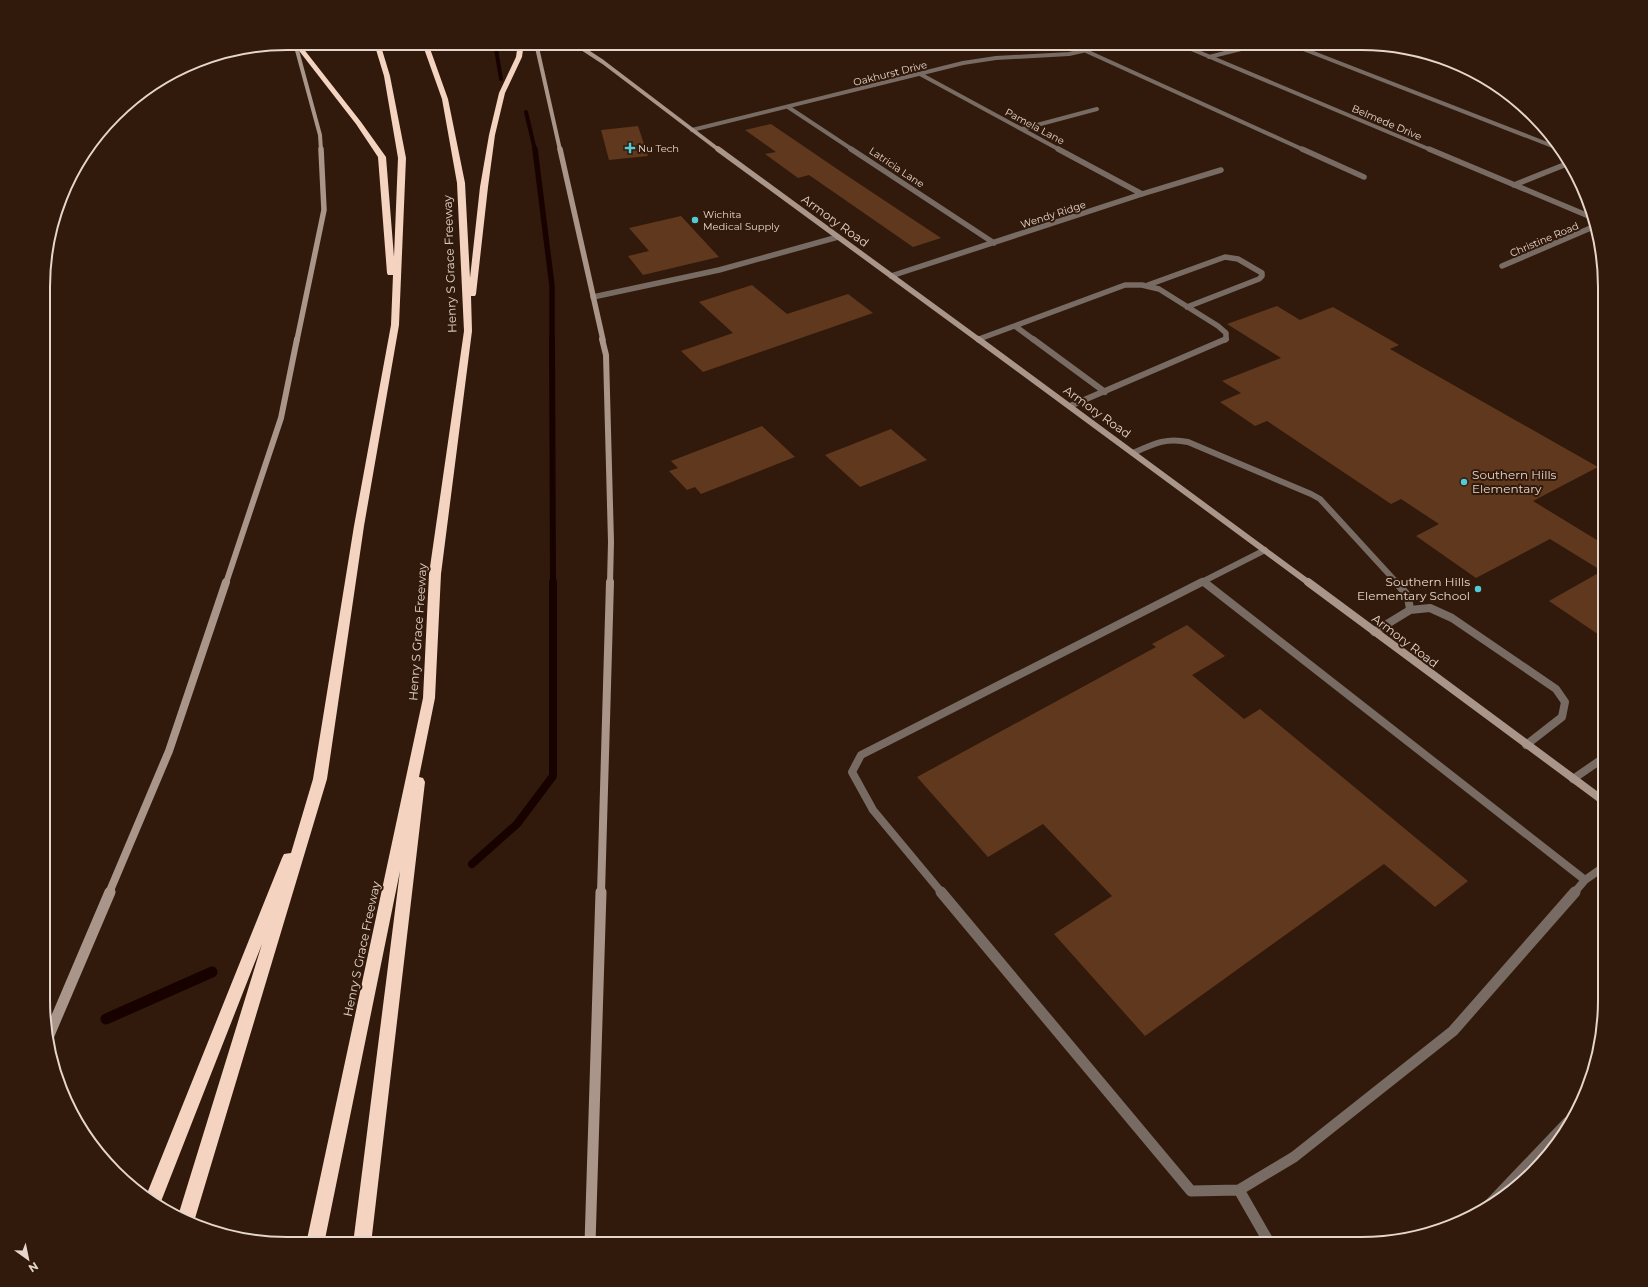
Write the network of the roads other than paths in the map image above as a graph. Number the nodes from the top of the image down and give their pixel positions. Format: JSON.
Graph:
{"nodes":[{"id":1,"x":298,"y":50,"type":"edge"},
{"id":2,"x":302,"y":50,"type":"edge"},
{"id":3,"x":379,"y":50,"type":"edge"},
{"id":4,"x":428,"y":50,"type":"edge"},
{"id":5,"x":520,"y":50,"type":"edge"},
{"id":6,"x":538,"y":50,"type":"edge"},
{"id":7,"x":585,"y":50,"type":"edge"},
{"id":8,"x":1090,"y":50,"type":"edge"},
{"id":9,"x":1192,"y":50,"type":"edge"},
{"id":10,"x":1237,"y":50,"type":"edge"},
{"id":11,"x":1306,"y":50,"type":"edge"},
{"id":12,"x":1086,"y":51,"type":"junction"},
{"id":13,"x":1209,"y":57,"type":"junction"},
{"id":14,"x":920,"y":74,"type":"junction"},
{"id":15,"x":788,"y":107,"type":"junction"},
{"id":16,"x":1097,"y":109,"type":"dead end"},
{"id":17,"x":1022,"y":129,"type":"junction"},
{"id":18,"x":692,"y":130,"type":"junction"},
{"id":19,"x":1551,"y":145,"type":"edge"},
{"id":20,"x":1564,"y":166,"type":"edge"},
{"id":21,"x":1221,"y":170,"type":"dead end"},
{"id":22,"x":1364,"y":177,"type":"dead end"},
{"id":23,"x":1514,"y":185,"type":"junction"},
{"id":24,"x":1142,"y":194,"type":"junction"},
{"id":25,"x":1586,"y":215,"type":"edge"},
{"id":26,"x":1590,"y":228,"type":"edge"},
{"id":27,"x":838,"y":237,"type":"junction"},
{"id":28,"x":994,"y":243,"type":"junction"},
{"id":29,"x":1502,"y":266,"type":"dead end"},
{"id":30,"x":891,"y":276,"type":"junction"},
{"id":31,"x":1148,"y":285,"type":"junction"},
{"id":32,"x":593,"y":297,"type":"junction"},
{"id":33,"x":1187,"y":307,"type":"junction"},
{"id":34,"x":396,"y":325,"type":"junction"},
{"id":35,"x":1014,"y":326,"type":"junction"},
{"id":36,"x":468,"y":331,"type":"junction"},
{"id":37,"x":979,"y":339,"type":"junction"},
{"id":38,"x":1105,"y":392,"type":"junction"},
{"id":39,"x":1070,"y":406,"type":"junction"},
{"id":40,"x":1133,"y":453,"type":"junction"},
{"id":41,"x":1265,"y":550,"type":"junction"},
{"id":42,"x":1204,"y":582,"type":"junction"},
{"id":43,"x":1410,"y":610,"type":"junction"},
{"id":44,"x":1374,"y":632,"type":"junction"},
{"id":45,"x":428,"y":698,"type":"junction"},
{"id":46,"x":1526,"y":744,"type":"junction"},
{"id":47,"x":1598,"y":762,"type":"edge"},
{"id":48,"x":320,"y":779,"type":"junction"},
{"id":49,"x":1573,"y":779,"type":"junction"},
{"id":50,"x":1598,"y":797,"type":"edge"},
{"id":51,"x":1598,"y":871,"type":"edge"},
{"id":52,"x":1585,"y":880,"type":"junction"},
{"id":53,"x":52,"y":1028,"type":"edge"},
{"id":54,"x":1554,"y":1136,"type":"edge"},
{"id":55,"x":1505,"y":1188,"type":"edge"},
{"id":56,"x":1239,"y":1190,"type":"junction"},
{"id":57,"x":154,"y":1195,"type":"edge"},
{"id":58,"x":187,"y":1215,"type":"edge"},
{"id":59,"x":316,"y":1237,"type":"edge"},
{"id":60,"x":363,"y":1237,"type":"edge"},
{"id":61,"x":590,"y":1237,"type":"edge"},
{"id":62,"x":1266,"y":1237,"type":"edge"}],
"edges":[{"from":1,"to":53,"type":"street"},
{"from":2,"to":34,"type":"highway"},
{"from":3,"to":34,"type":"highway"},
{"from":4,"to":36,"type":"highway","name":"Henry S Grace Freeway"},
{"from":5,"to":36,"type":"highway"},
{"from":6,"to":32,"type":"street"},
{"from":7,"to":18,"type":"street","name":"Armory Road"},
{"from":8,"to":12,"type":"street","name":"Oakhurst Drive"},
{"from":9,"to":13,"type":"street","name":"Belmede Drive"},
{"from":10,"to":13,"type":"street"},
{"from":11,"to":19,"type":"street"},
{"from":12,"to":14,"type":"street","name":"Oakhurst Drive"},
{"from":12,"to":22,"type":"street"},
{"from":13,"to":23,"type":"street","name":"Belmede Drive"},
{"from":14,"to":15,"type":"street","name":"Oakhurst Drive"},
{"from":14,"to":17,"type":"street","name":"Pamela Lane"},
{"from":15,"to":18,"type":"street","name":"Oakhurst Drive"},
{"from":15,"to":28,"type":"street","name":"Latricia Lane"},
{"from":16,"to":17,"type":"street"},
{"from":17,"to":24,"type":"street","name":"Pamela Lane"},
{"from":18,"to":27,"type":"street","name":"Armory Road"},
{"from":20,"to":23,"type":"street"},
{"from":21,"to":24,"type":"street","name":"Wendy Ridge"},
{"from":23,"to":25,"type":"street","name":"Belmede Drive"},
{"from":24,"to":28,"type":"street","name":"Wendy Ridge"},
{"from":26,"to":29,"type":"street","name":"Christine Road"},
{"from":27,"to":30,"type":"street","name":"Armory Road"},
{"from":27,"to":32,"type":"street"},
{"from":28,"to":30,"type":"street","name":"Wendy Ridge"},
{"from":30,"to":37,"type":"street","name":"Armory Road"},
{"from":31,"to":33,"type":"street"},
{"from":31,"to":33,"type":"street"},
{"from":31,"to":35,"type":"street"},
{"from":32,"to":61,"type":"street"},
{"from":33,"to":38,"type":"street"},
{"from":34,"to":48,"type":"highway"},
{"from":35,"to":37,"type":"street"},
{"from":35,"to":38,"type":"street"},
{"from":36,"to":45,"type":"highway","name":"Henry S Grace Freeway"},
{"from":37,"to":39,"type":"street","name":"Armory Road"},
{"from":38,"to":39,"type":"street"},
{"from":39,"to":40,"type":"street","name":"Armory Road"},
{"from":40,"to":41,"type":"street","name":"Armory Road"},
{"from":40,"to":43,"type":"street"},
{"from":41,"to":42,"type":"street"},
{"from":41,"to":44,"type":"street","name":"Armory Road"},
{"from":42,"to":52,"type":"street"},
{"from":42,"to":56,"type":"street"},
{"from":43,"to":44,"type":"street"},
{"from":43,"to":46,"type":"street"},
{"from":44,"to":46,"type":"street","name":"Armory Road"},
{"from":45,"to":59,"type":"highway","name":"Henry S Grace Freeway"},
{"from":45,"to":60,"type":"highway"},
{"from":46,"to":49,"type":"street","name":"Armory Road"},
{"from":47,"to":49,"type":"street"},
{"from":48,"to":57,"type":"highway"},
{"from":48,"to":58,"type":"highway"},
{"from":49,"to":50,"type":"street","name":"Armory Road"},
{"from":51,"to":52,"type":"street"},
{"from":52,"to":56,"type":"street"},
{"from":54,"to":55,"type":"street"},
{"from":56,"to":62,"type":"street"}]}
